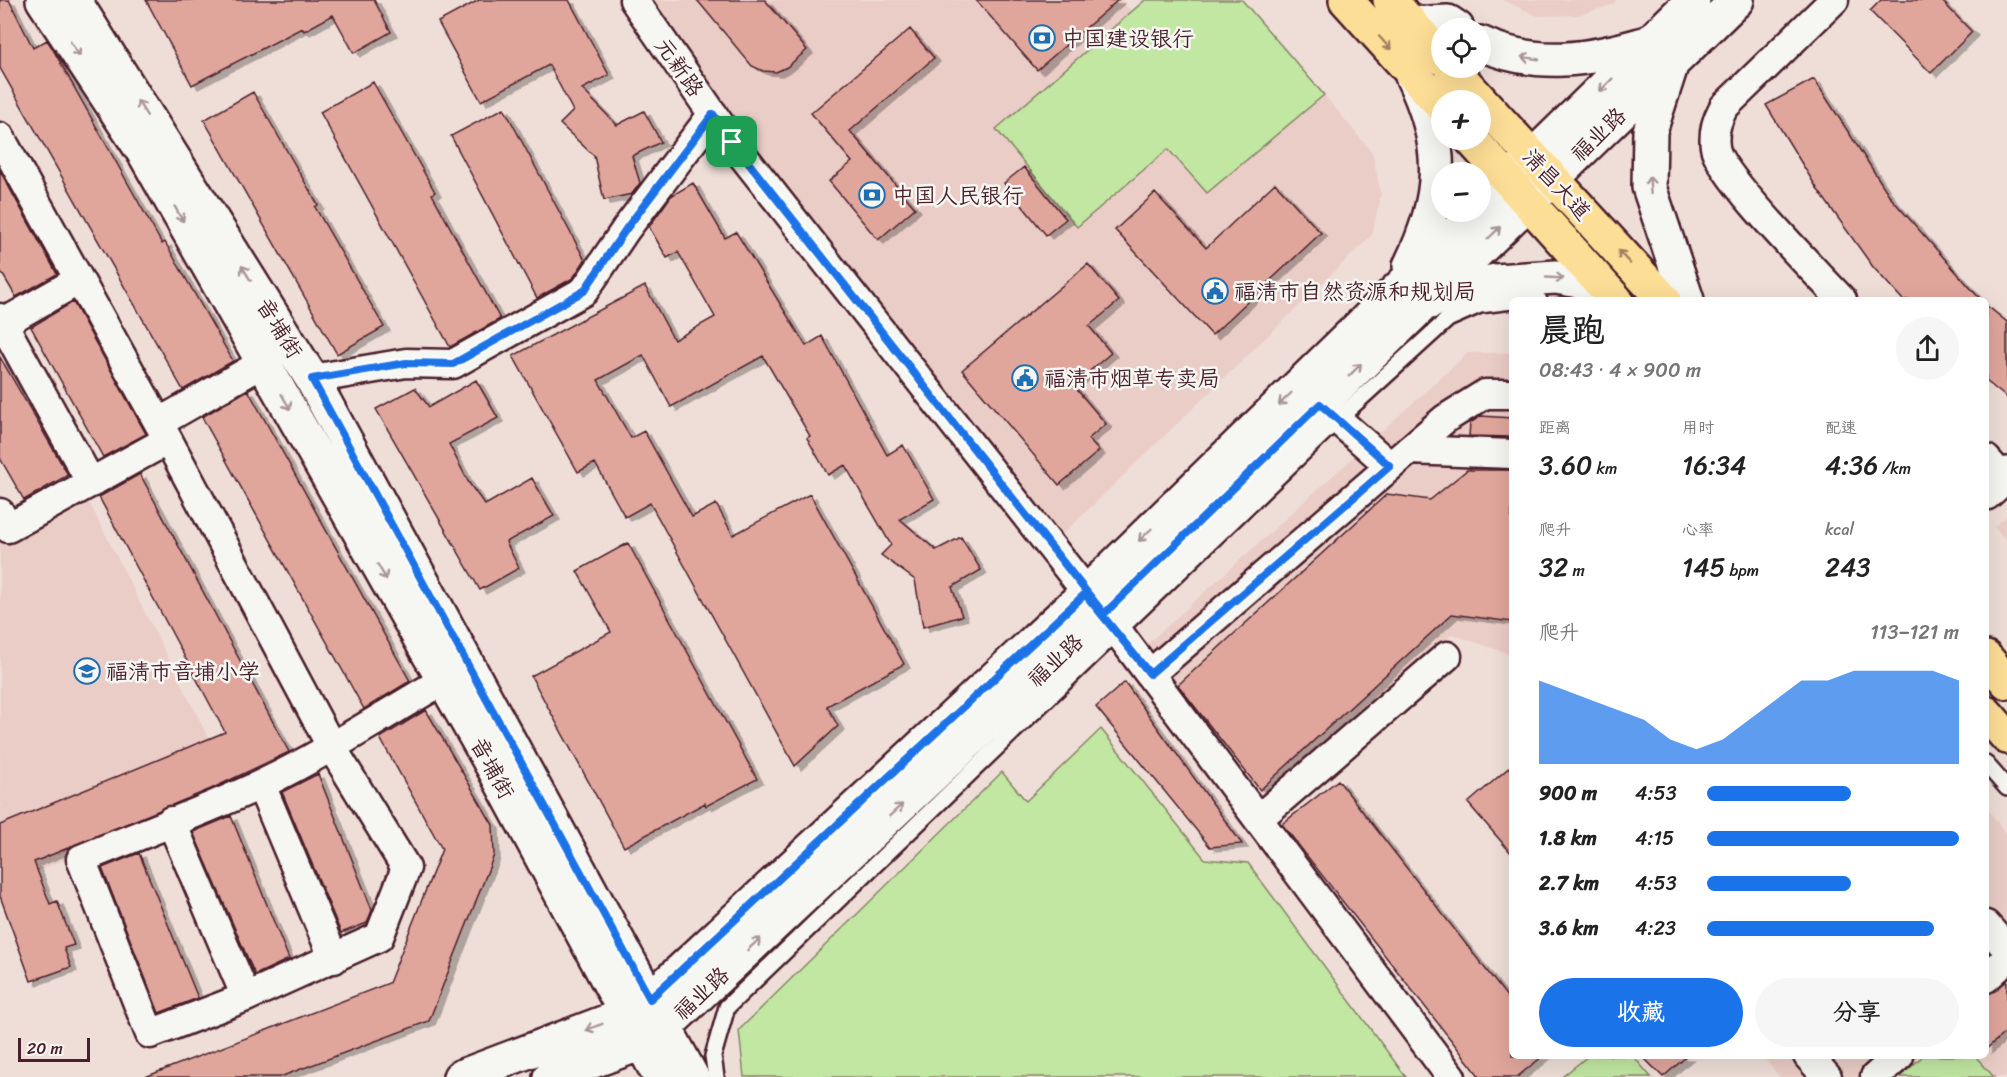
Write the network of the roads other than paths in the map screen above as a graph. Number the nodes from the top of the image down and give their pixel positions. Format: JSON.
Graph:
{"nodes":[{"id":1,"x":44,"y":0,"type":"edge"},
{"id":2,"x":74,"y":0,"type":"edge"},
{"id":3,"x":634,"y":0,"type":"edge"},
{"id":4,"x":1346,"y":0,"type":"edge"},
{"id":5,"x":1693,"y":0,"type":"edge"},
{"id":6,"x":1737,"y":0,"type":"edge"},
{"id":7,"x":1834,"y":0,"type":"edge"},
{"id":8,"x":1400,"y":12,"type":"edge"},
{"id":9,"x":1431,"y":18,"type":"edge"},
{"id":10,"x":1431,"y":46,"type":"edge"},
{"id":11,"x":1491,"y":46,"type":"edge"},
{"id":12,"x":1661,"y":52,"type":"junction"},
{"id":13,"x":1408,"y":69,"type":"junction"},
{"id":14,"x":1460,"y":78,"type":"edge"},
{"id":15,"x":1431,"y":94,"type":"edge"},
{"id":16,"x":713,"y":114,"type":"junction"},
{"id":17,"x":0,"y":137,"type":"edge"},
{"id":18,"x":1481,"y":150,"type":"edge"},
{"id":19,"x":1542,"y":167,"type":"junction"},
{"id":20,"x":1518,"y":191,"type":"junction"},
{"id":21,"x":1491,"y":203,"type":"edge"},
{"id":22,"x":1469,"y":222,"type":"edge"},
{"id":23,"x":79,"y":280,"type":"junction"},
{"id":24,"x":1604,"y":297,"type":"edge"},
{"id":25,"x":1613,"y":297,"type":"edge"},
{"id":26,"x":1661,"y":297,"type":"edge"},
{"id":27,"x":1686,"y":297,"type":"edge"},
{"id":28,"x":1839,"y":297,"type":"edge"},
{"id":29,"x":1408,"y":298,"type":"junction"},
{"id":30,"x":1509,"y":301,"type":"edge"},
{"id":31,"x":1,"y":322,"type":"edge"},
{"id":32,"x":263,"y":363,"type":"junction"},
{"id":33,"x":312,"y":379,"type":"junction"},
{"id":34,"x":1509,"y":394,"type":"edge"},
{"id":35,"x":1329,"y":412,"type":"junction"},
{"id":36,"x":164,"y":431,"type":"junction"},
{"id":37,"x":1509,"y":454,"type":"edge"},
{"id":38,"x":1400,"y":458,"type":"junction"},
{"id":39,"x":91,"y":483,"type":"junction"},
{"id":40,"x":0,"y":513,"type":"edge"},
{"id":41,"x":1102,"y":613,"type":"junction"},
{"id":42,"x":1447,"y":656,"type":"dead end"},
{"id":43,"x":1989,"y":661,"type":"edge"},
{"id":44,"x":1150,"y":674,"type":"junction"},
{"id":45,"x":444,"y":680,"type":"junction"},
{"id":46,"x":2007,"y":682,"type":"edge"},
{"id":47,"x":1989,"y":716,"type":"edge"},
{"id":48,"x":2007,"y":737,"type":"edge"},
{"id":49,"x":331,"y":746,"type":"junction"},
{"id":50,"x":1989,"y":767,"type":"edge"},
{"id":51,"x":261,"y":784,"type":"junction"},
{"id":52,"x":2007,"y":788,"type":"edge"},
{"id":53,"x":1258,"y":819,"type":"junction"},
{"id":54,"x":171,"y":821,"type":"junction"},
{"id":55,"x":1989,"y":928,"type":"edge"},
{"id":56,"x":2007,"y":949,"type":"edge"},
{"id":57,"x":334,"y":959,"type":"junction"},
{"id":58,"x":2007,"y":959,"type":"edge"},
{"id":59,"x":1989,"y":975,"type":"edge"},
{"id":60,"x":246,"y":997,"type":"junction"},
{"id":61,"x":639,"y":1006,"type":"junction"},
{"id":62,"x":653,"y":1035,"type":"junction"},
{"id":63,"x":1811,"y":1059,"type":"edge"},
{"id":64,"x":1896,"y":1059,"type":"edge"},
{"id":65,"x":460,"y":1077,"type":"edge"},
{"id":66,"x":550,"y":1077,"type":"edge"},
{"id":67,"x":660,"y":1077,"type":"edge"},
{"id":68,"x":692,"y":1077,"type":"edge"},
{"id":69,"x":716,"y":1077,"type":"edge"},
{"id":70,"x":1451,"y":1077,"type":"edge"},
{"id":71,"x":1827,"y":1077,"type":"edge"},
{"id":72,"x":1875,"y":1077,"type":"edge"}],
"edges":[{"from":1,"to":32,"type":"street","name":"音埔街","one_way":true},
{"from":33,"to":2,"type":"street","name":"音埔街","one_way":true},
{"from":3,"to":16,"type":"street","name":"元新路"},
{"from":4,"to":13,"type":"main road","one_way":true},
{"from":5,"to":12,"type":"street","name":"福业路"},
{"from":6,"to":12,"type":"street","name":"福业路"},
{"from":7,"to":28,"type":"street"},
{"from":8,"to":9,"type":"street"},
{"from":8,"to":10,"type":"main road"},
{"from":12,"to":11,"type":"street","one_way":true},
{"from":12,"to":19,"type":"street","name":"福业路"},
{"from":27,"to":12,"type":"street","one_way":true},
{"from":13,"to":15,"type":"main road"},
{"from":13,"to":29,"type":"street"},
{"from":14,"to":19,"type":"main road","name":"清昌大道"},
{"from":16,"to":33,"type":"street"},
{"from":16,"to":41,"type":"street","name":"元新路"},
{"from":17,"to":23,"type":"street"},
{"from":18,"to":20,"type":"main road","name":"清昌大道"},
{"from":19,"to":20,"type":"street","name":"福业路"},
{"from":26,"to":19,"type":"main road","name":"清昌大道","one_way":true},
{"from":20,"to":21,"type":"street","name":"福业路"},
{"from":20,"to":25,"type":"main road","name":"清昌大道"},
{"from":29,"to":20,"type":"street","name":"福业路","one_way":true},
{"from":22,"to":29,"type":"street","name":"福业路"},
{"from":23,"to":31,"type":"street"},
{"from":23,"to":36,"type":"street"},
{"from":29,"to":24,"type":"street","one_way":true},
{"from":35,"to":29,"type":"street","name":"福业路","one_way":true},
{"from":29,"to":41,"type":"street","name":"福业路","one_way":true},
{"from":30,"to":35,"type":"lane"},
{"from":31,"to":39,"type":"street"},
{"from":32,"to":36,"type":"street"},
{"from":32,"to":45,"type":"street","name":"音埔街","one_way":true},
{"from":33,"to":61,"type":"street","name":"音埔街"},
{"from":34,"to":38,"type":"street"},
{"from":35,"to":38,"type":"street"},
{"from":35,"to":41,"type":"street","name":"福业路"},
{"from":36,"to":39,"type":"street"},
{"from":36,"to":49,"type":"street"},
{"from":37,"to":38,"type":"street"},
{"from":38,"to":44,"type":"street"},
{"from":39,"to":40,"type":"street"},
{"from":41,"to":44,"type":"street","name":"元新路"},
{"from":41,"to":61,"type":"street","name":"福业路"},
{"from":62,"to":41,"type":"street","name":"福业路","one_way":true},
{"from":41,"to":69,"type":"lane"},
{"from":42,"to":53,"type":"street"},
{"from":43,"to":46,"type":"main road"},
{"from":44,"to":53,"type":"street","name":"元新路"},
{"from":45,"to":49,"type":"street"},
{"from":45,"to":61,"type":"street","name":"音埔街"},
{"from":47,"to":48,"type":"main road"},
{"from":49,"to":51,"type":"street"},
{"from":49,"to":57,"type":"street"},
{"from":50,"to":52,"type":"lane"},
{"from":51,"to":54,"type":"street"},
{"from":51,"to":57,"type":"street"},
{"from":53,"to":70,"type":"street","name":"元新路"},
{"from":54,"to":60,"type":"street"},
{"from":54,"to":60,"type":"street"},
{"from":55,"to":56,"type":"street"},
{"from":57,"to":60,"type":"street"},
{"from":58,"to":59,"type":"street"},
{"from":61,"to":62,"type":"street","name":"音埔街"},
{"from":61,"to":65,"type":"street","name":"福业路","one_way":true},
{"from":62,"to":66,"type":"street","name":"福业路"},
{"from":62,"to":67,"type":"street","name":"音埔街"},
{"from":62,"to":68,"type":"street","name":"音埔街"},
{"from":63,"to":71,"type":"street"},
{"from":64,"to":72,"type":"street"}]}
